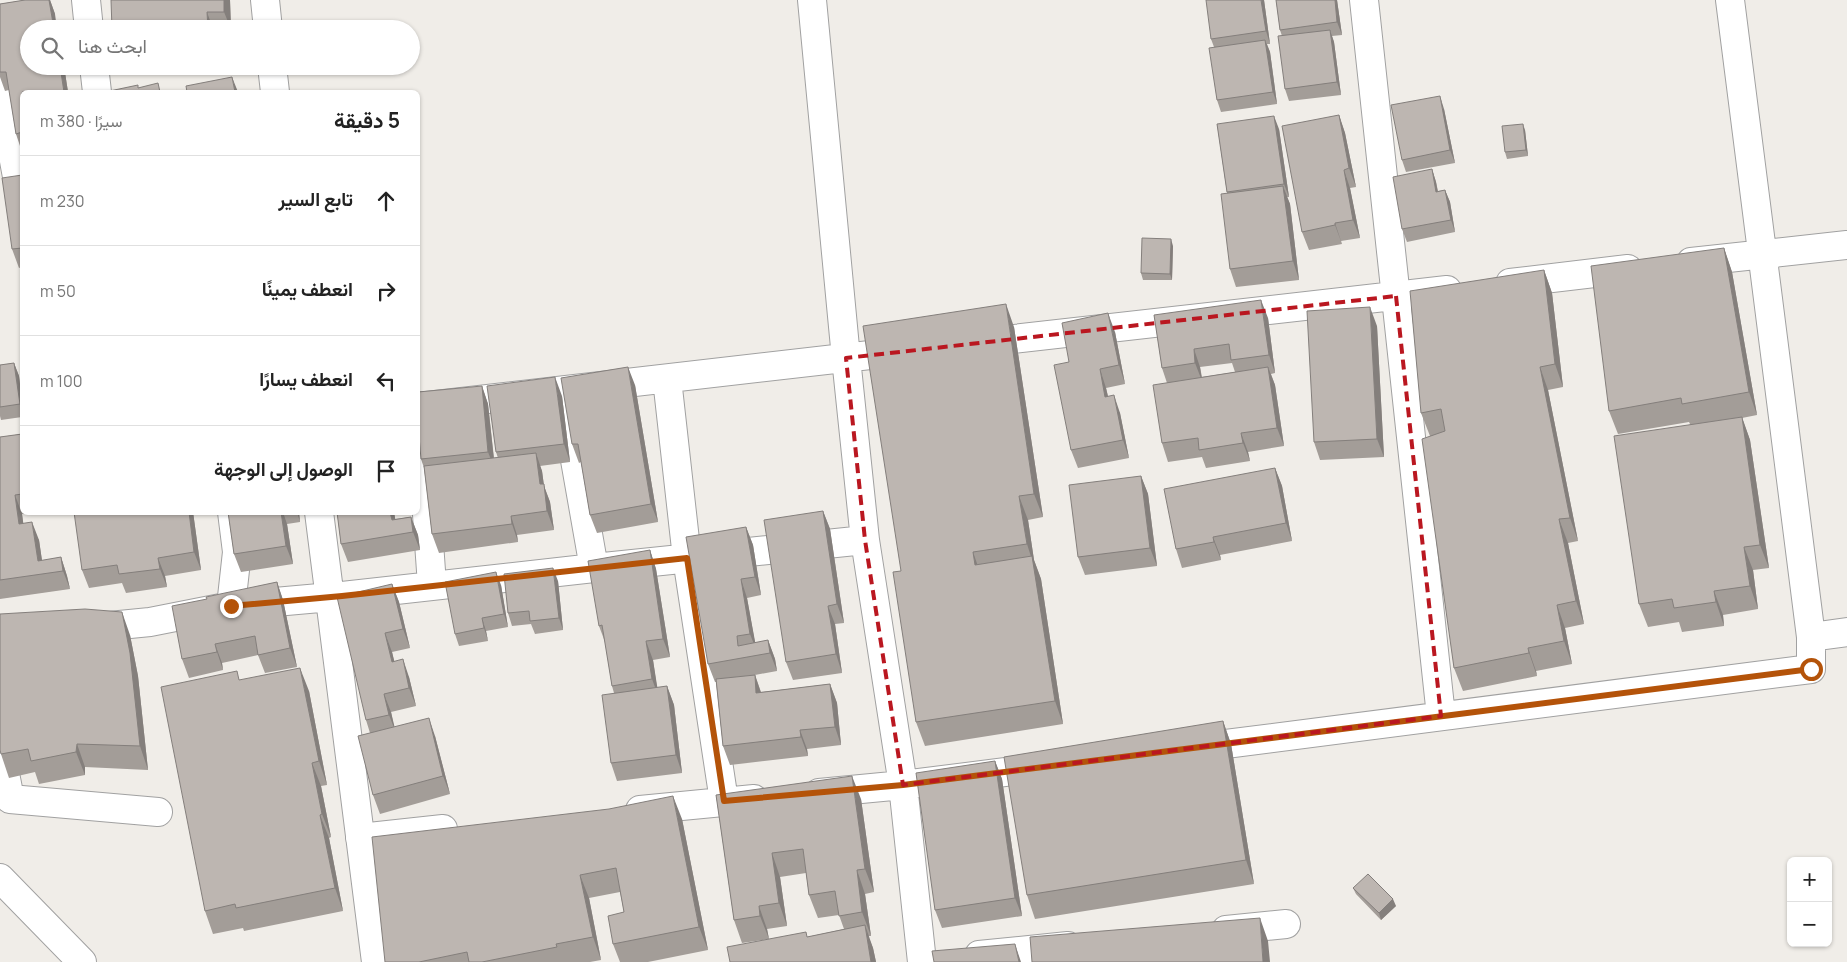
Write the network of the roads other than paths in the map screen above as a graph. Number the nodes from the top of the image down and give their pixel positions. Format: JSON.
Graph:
{"nodes":[{"id":1,"x":86,"y":0,"type":"edge"},
{"id":2,"x":265,"y":0,"type":"edge"},
{"id":3,"x":812,"y":0,"type":"edge"},
{"id":4,"x":1364,"y":0,"type":"edge"},
{"id":5,"x":1730,"y":0,"type":"edge"},
{"id":6,"x":88,"y":20,"type":"edge"},
{"id":7,"x":267,"y":20,"type":"edge"},
{"id":8,"x":95,"y":75,"type":"edge"},
{"id":9,"x":273,"y":75,"type":"edge"},
{"id":10,"x":0,"y":85,"type":"edge"},
{"id":11,"x":97,"y":90,"type":"edge"},
{"id":12,"x":275,"y":90,"type":"edge"},
{"id":13,"x":14,"y":195,"type":"edge"},
{"id":14,"x":1847,"y":245,"type":"edge"},
{"id":15,"x":1762,"y":254,"type":"junction"},
{"id":16,"x":1396,"y":296,"type":"junction"},
{"id":17,"x":846,"y":358,"type":"junction"},
{"id":18,"x":667,"y":379,"type":"junction"},
{"id":19,"x":563,"y":390,"type":"junction"},
{"id":20,"x":420,"y":407,"type":"edge"},
{"id":21,"x":420,"y":421,"type":"edge"},
{"id":22,"x":232,"y":515,"type":"edge"},
{"id":23,"x":319,"y":515,"type":"edge"},
{"id":24,"x":865,"y":540,"type":"junction"},
{"id":25,"x":687,"y":558,"type":"junction"},
{"id":26,"x":594,"y":568,"type":"junction"},
{"id":27,"x":432,"y":585,"type":"junction"},
{"id":28,"x":329,"y":597,"type":"junction"},
{"id":29,"x":231,"y":606,"type":"junction"},
{"id":30,"x":66,"y":630,"type":"edge"},
{"id":31,"x":1847,"y":632,"type":"edge"},
{"id":32,"x":1811,"y":637,"type":"junction"},
{"id":33,"x":1441,"y":716,"type":"junction"},
{"id":34,"x":0,"y":748,"type":"edge"},
{"id":35,"x":1167,"y":751,"type":"edge"},
{"id":36,"x":1070,"y":764,"type":"edge"},
{"id":37,"x":903,"y":785,"type":"junction"},
{"id":38,"x":724,"y":801,"type":"junction"},
{"id":39,"x":158,"y":812,"type":"dead end"},
{"id":40,"x":616,"y":812,"type":"edge"},
{"id":41,"x":468,"y":827,"type":"edge"},
{"id":42,"x":360,"y":838,"type":"junction"},
{"id":43,"x":0,"y":878,"type":"edge"},
{"id":44,"x":1286,"y":924,"type":"dead end"},
{"id":45,"x":1198,"y":933,"type":"edge"},
{"id":46,"x":1090,"y":944,"type":"edge"},
{"id":47,"x":935,"y":960,"type":"edge"},
{"id":48,"x":82,"y":962,"type":"edge"},
{"id":49,"x":376,"y":962,"type":"edge"}],
"edges":[{"from":1,"to":6,"type":"street"},
{"from":2,"to":7,"type":"street"},
{"from":3,"to":17,"type":"street"},
{"from":4,"to":16,"type":"street"},
{"from":5,"to":15,"type":"street"},
{"from":8,"to":11,"type":"street"},
{"from":9,"to":12,"type":"street"},
{"from":10,"to":13,"type":"street"},
{"from":14,"to":15,"type":"street"},
{"from":15,"to":16,"type":"street"},
{"from":15,"to":32,"type":"street"},
{"from":16,"to":17,"type":"street"},
{"from":16,"to":33,"type":"street"},
{"from":17,"to":18,"type":"street"},
{"from":17,"to":24,"type":"street"},
{"from":18,"to":19,"type":"street"},
{"from":18,"to":25,"type":"street"},
{"from":19,"to":20,"type":"street"},
{"from":19,"to":26,"type":"street"},
{"from":21,"to":27,"type":"street"},
{"from":22,"to":29,"type":"street"},
{"from":23,"to":28,"type":"street"},
{"from":24,"to":25,"type":"street"},
{"from":24,"to":37,"type":"street"},
{"from":25,"to":26,"type":"street"},
{"from":25,"to":38,"type":"street"},
{"from":26,"to":27,"type":"street"},
{"from":27,"to":28,"type":"street"},
{"from":28,"to":29,"type":"street"},
{"from":28,"to":42,"type":"street"},
{"from":29,"to":30,"type":"street"},
{"from":31,"to":32,"type":"street"},
{"from":32,"to":33,"type":"street"},
{"from":33,"to":35,"type":"street"},
{"from":34,"to":39,"type":"street"},
{"from":36,"to":37,"type":"street"},
{"from":37,"to":38,"type":"street"},
{"from":37,"to":47,"type":"street"},
{"from":38,"to":40,"type":"street"},
{"from":41,"to":42,"type":"street"},
{"from":42,"to":49,"type":"street"},
{"from":43,"to":48,"type":"street"},
{"from":44,"to":45,"type":"street"},
{"from":46,"to":47,"type":"street"}]}
